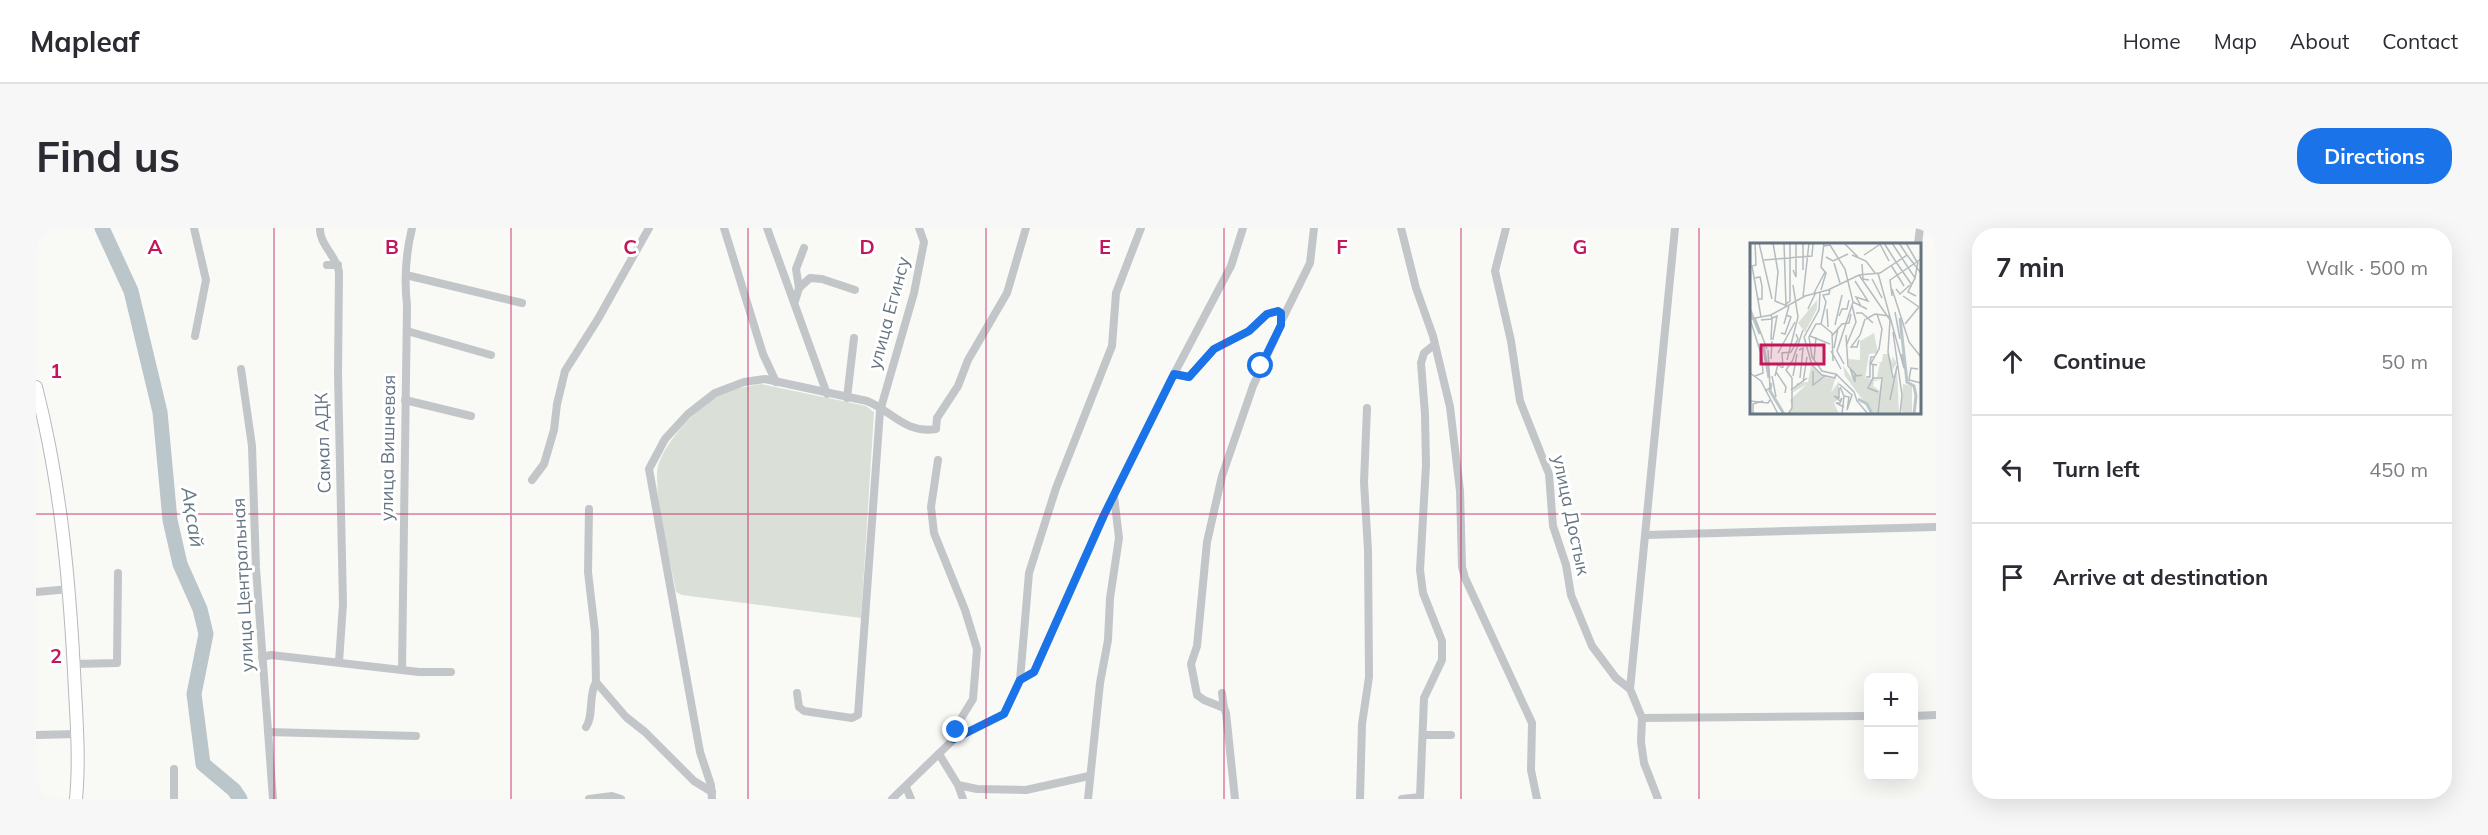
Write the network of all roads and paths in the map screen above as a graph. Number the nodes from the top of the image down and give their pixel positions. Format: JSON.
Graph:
{"nodes":[{"id":1,"x":194,"y":228,"type":"edge"},
{"id":2,"x":320,"y":228,"type":"edge"},
{"id":3,"x":412,"y":228,"type":"edge"},
{"id":4,"x":649,"y":228,"type":"edge"},
{"id":5,"x":724,"y":228,"type":"edge"},
{"id":6,"x":767,"y":228,"type":"edge"},
{"id":7,"x":919,"y":228,"type":"edge"},
{"id":8,"x":1026,"y":228,"type":"edge"},
{"id":9,"x":1141,"y":228,"type":"edge"},
{"id":10,"x":1243,"y":228,"type":"edge"},
{"id":11,"x":1314,"y":228,"type":"edge"},
{"id":12,"x":1401,"y":228,"type":"edge"},
{"id":13,"x":1506,"y":228,"type":"edge"},
{"id":14,"x":1675,"y":228,"type":"edge"},
{"id":15,"x":1920,"y":228,"type":"edge"},
{"id":16,"x":1918,"y":243,"type":"edge"},
{"id":17,"x":804,"y":248,"type":"dead end"},
{"id":18,"x":327,"y":265,"type":"dead end"},
{"id":19,"x":338,"y":265,"type":"junction"},
{"id":20,"x":406,"y":275,"type":"junction"},
{"id":21,"x":799,"y":288,"type":"junction"},
{"id":22,"x":855,"y":290,"type":"dead end"},
{"id":23,"x":795,"y":302,"type":"junction"},
{"id":24,"x":522,"y":303,"type":"dead end"},
{"id":25,"x":1289,"y":303,"type":"junction"},
{"id":26,"x":1275,"y":311,"type":"junction"},
{"id":27,"x":1283,"y":319,"type":"junction"},
{"id":28,"x":407,"y":331,"type":"junction"},
{"id":29,"x":195,"y":336,"type":"dead end"},
{"id":30,"x":854,"y":338,"type":"dead end"},
{"id":31,"x":1434,"y":345,"type":"junction"},
{"id":32,"x":491,"y":355,"type":"dead end"},
{"id":33,"x":241,"y":369,"type":"dead end"},
{"id":34,"x":1174,"y":374,"type":"junction"},
{"id":35,"x":776,"y":382,"type":"junction"},
{"id":36,"x":36,"y":387,"type":"edge"},
{"id":37,"x":827,"y":394,"type":"junction"},
{"id":38,"x":847,"y":398,"type":"junction"},
{"id":39,"x":405,"y":400,"type":"junction"},
{"id":40,"x":881,"y":406,"type":"junction"},
{"id":41,"x":1367,"y":408,"type":"dead end"},
{"id":42,"x":471,"y":416,"type":"dead end"},
{"id":43,"x":938,"y":460,"type":"dead end"},
{"id":44,"x":532,"y":480,"type":"dead end"},
{"id":45,"x":1114,"y":496,"type":"junction"},
{"id":46,"x":589,"y":509,"type":"dead end"},
{"id":47,"x":1936,"y":526,"type":"edge"},
{"id":48,"x":1646,"y":535,"type":"junction"},
{"id":49,"x":118,"y":573,"type":"dead end"},
{"id":50,"x":70,"y":589,"type":"junction"},
{"id":51,"x":36,"y":592,"type":"edge"},
{"id":52,"x":262,"y":657,"type":"junction"},
{"id":53,"x":339,"y":662,"type":"junction"},
{"id":54,"x":74,"y":664,"type":"junction"},
{"id":55,"x":402,"y":670,"type":"junction"},
{"id":56,"x":450,"y":672,"type":"dead end"},
{"id":57,"x":1020,"y":680,"type":"junction"},
{"id":58,"x":596,"y":682,"type":"junction"},
{"id":59,"x":1630,"y":689,"type":"junction"},
{"id":60,"x":798,"y":693,"type":"dead end"},
{"id":61,"x":1222,"y":693,"type":"dead end"},
{"id":62,"x":1224,"y":708,"type":"junction"},
{"id":63,"x":1864,"y":716,"type":"edge"},
{"id":64,"x":1918,"y":716,"type":"edge"},
{"id":65,"x":1936,"y":716,"type":"edge"},
{"id":66,"x":1642,"y":718,"type":"junction"},
{"id":67,"x":586,"y":727,"type":"dead end"},
{"id":68,"x":268,"y":732,"type":"junction"},
{"id":69,"x":77,"y":734,"type":"junction"},
{"id":70,"x":36,"y":735,"type":"edge"},
{"id":71,"x":1423,"y":735,"type":"junction"},
{"id":72,"x":1451,"y":735,"type":"dead end"},
{"id":73,"x":416,"y":736,"type":"dead end"},
{"id":74,"x":954,"y":739,"type":"junction"},
{"id":75,"x":939,"y":754,"type":"junction"},
{"id":76,"x":174,"y":769,"type":"dead end"},
{"id":77,"x":1089,"y":776,"type":"junction"},
{"id":78,"x":958,"y":785,"type":"junction"},
{"id":79,"x":906,"y":787,"type":"junction"},
{"id":80,"x":712,"y":796,"type":"edge"},
{"id":81,"x":1420,"y":798,"type":"edge"},
{"id":82,"x":76,"y":799,"type":"edge"},
{"id":83,"x":174,"y":799,"type":"edge"},
{"id":84,"x":273,"y":799,"type":"edge"},
{"id":85,"x":589,"y":799,"type":"edge"},
{"id":86,"x":621,"y":799,"type":"edge"},
{"id":87,"x":892,"y":799,"type":"edge"},
{"id":88,"x":911,"y":799,"type":"edge"},
{"id":89,"x":963,"y":799,"type":"edge"},
{"id":90,"x":1088,"y":799,"type":"edge"},
{"id":91,"x":1235,"y":799,"type":"edge"},
{"id":92,"x":1360,"y":799,"type":"edge"},
{"id":93,"x":1402,"y":799,"type":"edge"},
{"id":94,"x":1537,"y":799,"type":"edge"},
{"id":95,"x":1659,"y":799,"type":"edge"}],
"edges":[{"from":1,"to":29,"type":"street"},
{"from":2,"to":19,"type":"street"},
{"from":3,"to":20,"type":"street","name":"улица Вишневая"},
{"from":4,"to":44,"type":"street"},
{"from":5,"to":35,"type":"street"},
{"from":6,"to":23,"type":"street"},
{"from":7,"to":40,"type":"street","name":"улица Егинсу"},
{"from":8,"to":40,"type":"street"},
{"from":9,"to":57,"type":"street"},
{"from":10,"to":34,"type":"street"},
{"from":11,"to":25,"type":"street"},
{"from":12,"to":31,"type":"street"},
{"from":13,"to":59,"type":"street","name":"улица Достык"},
{"from":14,"to":48,"type":"street"},
{"from":15,"to":16,"type":"street"},
{"from":17,"to":21,"type":"street"},
{"from":18,"to":19,"type":"street"},
{"from":19,"to":53,"type":"street","name":"Самал АДК"},
{"from":20,"to":24,"type":"street"},
{"from":20,"to":28,"type":"street","name":"улица Вишневая"},
{"from":21,"to":22,"type":"street"},
{"from":21,"to":23,"type":"street"},
{"from":23,"to":37,"type":"street"},
{"from":25,"to":26,"type":"street"},
{"from":25,"to":27,"type":"street"},
{"from":26,"to":27,"type":"street"},
{"from":26,"to":34,"type":"street"},
{"from":27,"to":62,"type":"street"},
{"from":28,"to":32,"type":"street"},
{"from":28,"to":39,"type":"street","name":"улица Вишневая"},
{"from":30,"to":38,"type":"street"},
{"from":31,"to":71,"type":"street"},
{"from":31,"to":94,"type":"street"},
{"from":33,"to":52,"type":"street","name":"улица Центральная"},
{"from":34,"to":45,"type":"street"},
{"from":35,"to":37,"type":"street"},
{"from":35,"to":80,"type":"street"},
{"from":36,"to":50,"type":"street"},
{"from":37,"to":38,"type":"street"},
{"from":38,"to":40,"type":"street"},
{"from":39,"to":42,"type":"street"},
{"from":39,"to":55,"type":"street","name":"улица Вишневая"},
{"from":40,"to":60,"type":"street","name":"улица Егинсу"},
{"from":41,"to":92,"type":"street"},
{"from":43,"to":74,"type":"street"},
{"from":45,"to":57,"type":"street"},
{"from":45,"to":77,"type":"street"},
{"from":46,"to":58,"type":"street"},
{"from":47,"to":48,"type":"street"},
{"from":48,"to":59,"type":"street"},
{"from":49,"to":54,"type":"street"},
{"from":50,"to":51,"type":"street"},
{"from":50,"to":54,"type":"street"},
{"from":52,"to":53,"type":"street"},
{"from":52,"to":68,"type":"street","name":"улица Центральная"},
{"from":53,"to":55,"type":"street"},
{"from":54,"to":69,"type":"street"},
{"from":55,"to":56,"type":"street"},
{"from":57,"to":74,"type":"street"},
{"from":58,"to":67,"type":"street"},
{"from":58,"to":80,"type":"street"},
{"from":59,"to":66,"type":"street"},
{"from":61,"to":62,"type":"street"},
{"from":62,"to":91,"type":"street"},
{"from":63,"to":66,"type":"street"},
{"from":64,"to":65,"type":"street"},
{"from":66,"to":95,"type":"street"},
{"from":68,"to":73,"type":"street"},
{"from":68,"to":84,"type":"street","name":"улица Центральная"},
{"from":69,"to":70,"type":"street"},
{"from":69,"to":82,"type":"street"},
{"from":71,"to":72,"type":"street"},
{"from":71,"to":81,"type":"street"},
{"from":74,"to":75,"type":"street"},
{"from":75,"to":78,"type":"street"},
{"from":75,"to":79,"type":"street"},
{"from":76,"to":83,"type":"street"},
{"from":77,"to":78,"type":"street"},
{"from":77,"to":90,"type":"street"},
{"from":78,"to":89,"type":"street"},
{"from":79,"to":87,"type":"street"},
{"from":79,"to":88,"type":"street"},
{"from":81,"to":93,"type":"street"},
{"from":85,"to":86,"type":"street"}]}
